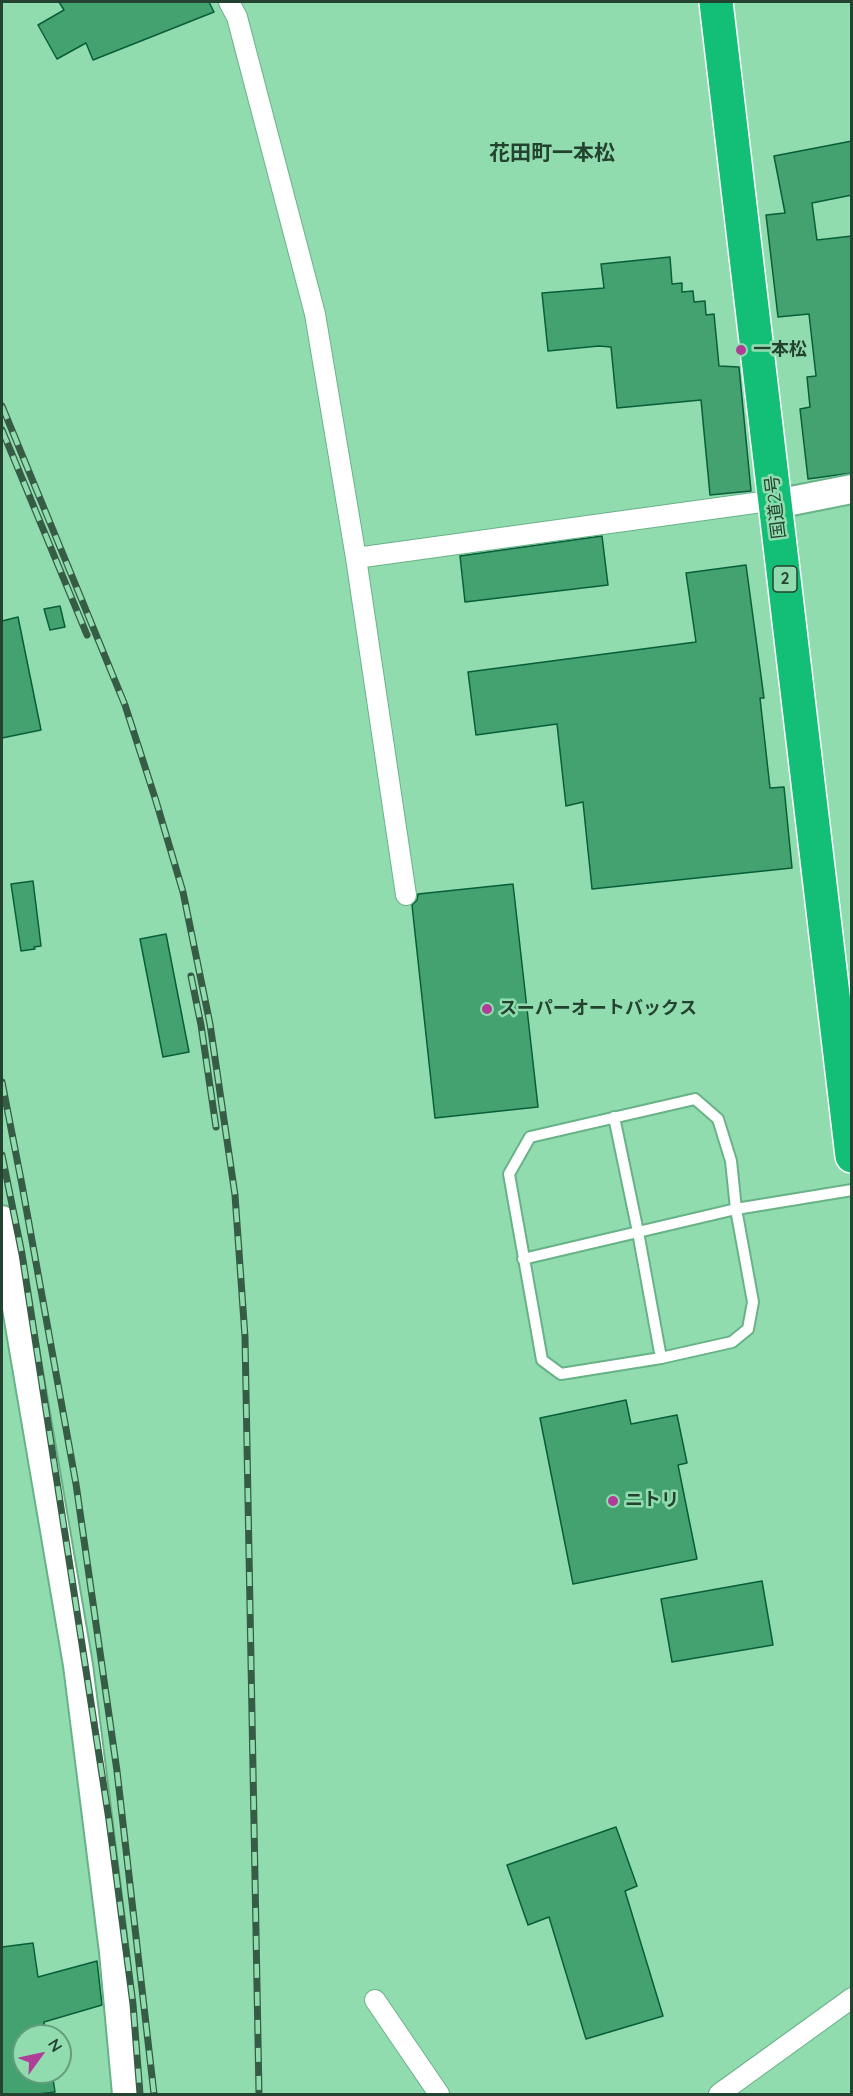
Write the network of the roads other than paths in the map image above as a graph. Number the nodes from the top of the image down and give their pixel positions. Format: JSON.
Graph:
{"nodes":[{"id":1,"x":229,"y":2,"type":"edge"},
{"id":2,"x":716,"y":2,"type":"edge"},
{"id":3,"x":852,"y":489,"type":"edge"},
{"id":4,"x":776,"y":502,"type":"junction"},
{"id":5,"x":356,"y":558,"type":"junction"},
{"id":6,"x":406,"y":896,"type":"dead end"},
{"id":7,"x":845,"y":1044,"type":"edge"},
{"id":8,"x":614,"y":1117,"type":"junction"},
{"id":9,"x":852,"y":1156,"type":"edge"},
{"id":10,"x":852,"y":1190,"type":"edge"},
{"id":11,"x":736,"y":1209,"type":"junction"},
{"id":12,"x":2,"y":1220,"type":"edge"},
{"id":13,"x":638,"y":1232,"type":"junction"},
{"id":14,"x":523,"y":1259,"type":"junction"},
{"id":15,"x":7,"y":1290,"type":"edge"},
{"id":16,"x":661,"y":1358,"type":"junction"},
{"id":17,"x":852,"y":1998,"type":"edge"},
{"id":18,"x":375,"y":2000,"type":"dead end"},
{"id":19,"x":127,"y":2094,"type":"edge"},
{"id":20,"x":439,"y":2094,"type":"edge"},
{"id":21,"x":719,"y":2094,"type":"edge"}],
"edges":[{"from":1,"to":5,"type":"street"},
{"from":2,"to":4,"type":"highway","name":"国道2号","number":"2"},
{"from":3,"to":4,"type":"street"},
{"from":4,"to":5,"type":"street"},
{"from":4,"to":7,"type":"highway","name":"国道2号","number":"2"},
{"from":5,"to":6,"type":"street"},
{"from":7,"to":9,"type":"highway","name":"国道2号","number":"2"},
{"from":8,"to":11,"type":"lane"},
{"from":8,"to":13,"type":"lane"},
{"from":8,"to":14,"type":"lane"},
{"from":10,"to":11,"type":"lane"},
{"from":11,"to":13,"type":"lane"},
{"from":11,"to":16,"type":"lane"},
{"from":12,"to":15,"type":"street"},
{"from":13,"to":14,"type":"lane"},
{"from":13,"to":16,"type":"lane"},
{"from":14,"to":16,"type":"lane"},
{"from":15,"to":19,"type":"street"},
{"from":17,"to":21,"type":"street"},
{"from":18,"to":20,"type":"street"}]}
